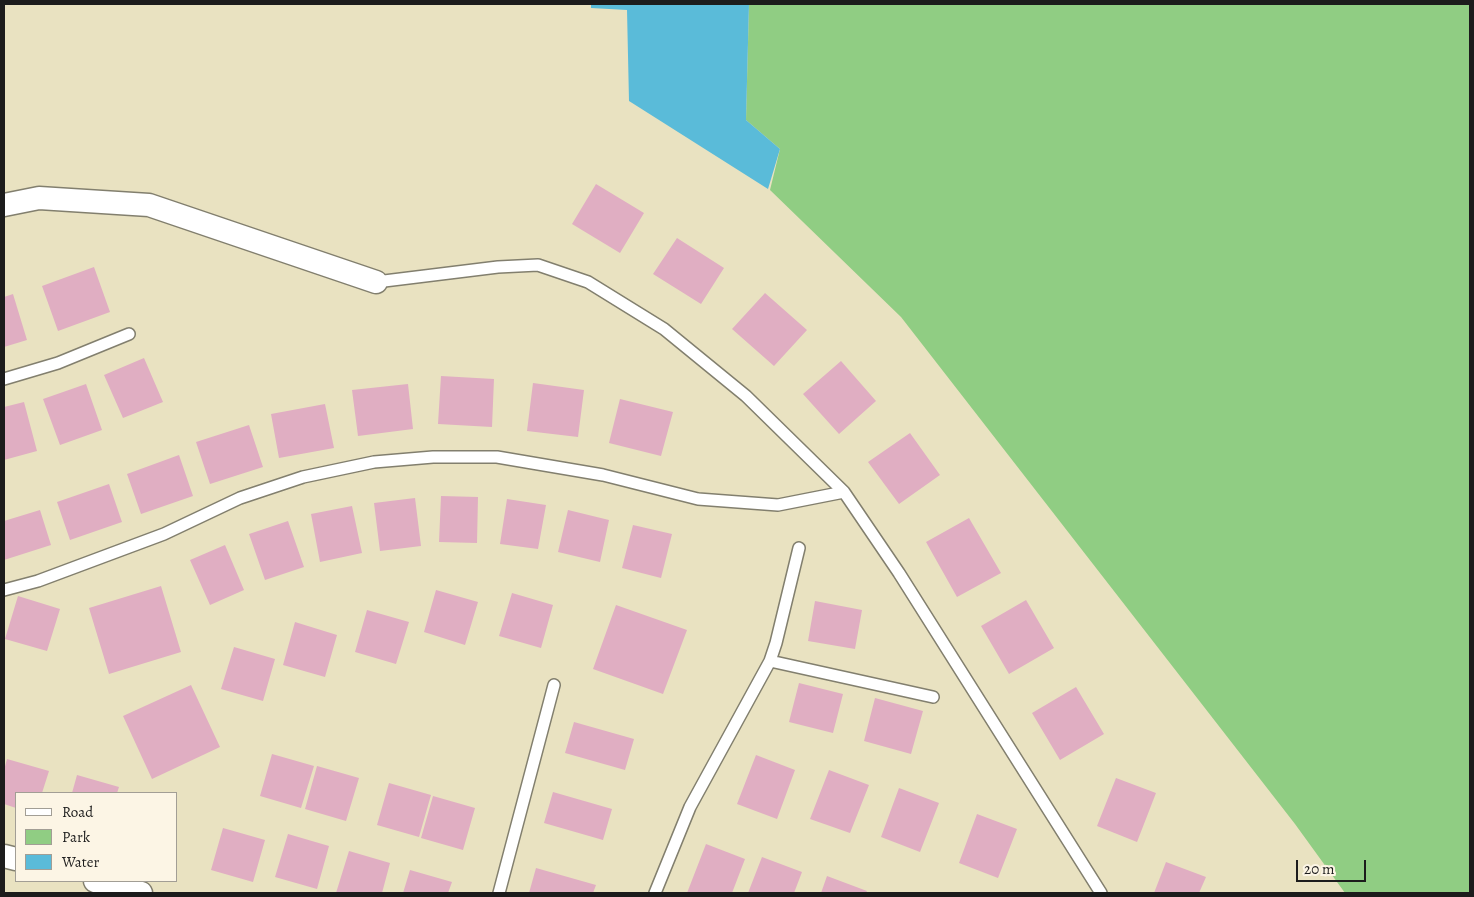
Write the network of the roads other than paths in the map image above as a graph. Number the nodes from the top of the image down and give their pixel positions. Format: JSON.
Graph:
{"nodes":[{"id":1,"x":4,"y":205,"type":"edge"},
{"id":2,"x":376,"y":282,"type":"joint"},
{"id":3,"x":130,"y":334,"type":"dead end"},
{"id":4,"x":4,"y":379,"type":"edge"},
{"id":5,"x":844,"y":492,"type":"junction"},
{"id":6,"x":799,"y":548,"type":"dead end"},
{"id":7,"x":4,"y":590,"type":"edge"},
{"id":8,"x":770,"y":661,"type":"junction"},
{"id":9,"x":554,"y":685,"type":"dead end"},
{"id":10,"x":933,"y":696,"type":"dead end"},
{"id":11,"x":99,"y":882,"type":"edge"},
{"id":12,"x":141,"y":893,"type":"edge"},
{"id":13,"x":499,"y":893,"type":"edge"},
{"id":14,"x":655,"y":893,"type":"edge"},
{"id":15,"x":1101,"y":893,"type":"edge"}],
"edges":[{"from":1,"to":2,"type":"street"},
{"from":2,"to":5,"type":"lane"},
{"from":3,"to":4,"type":"lane"},
{"from":5,"to":7,"type":"lane"},
{"from":5,"to":15,"type":"lane"},
{"from":6,"to":8,"type":"lane"},
{"from":8,"to":10,"type":"lane"},
{"from":8,"to":14,"type":"lane"},
{"from":9,"to":13,"type":"lane"},
{"from":11,"to":12,"type":"street"}]}
